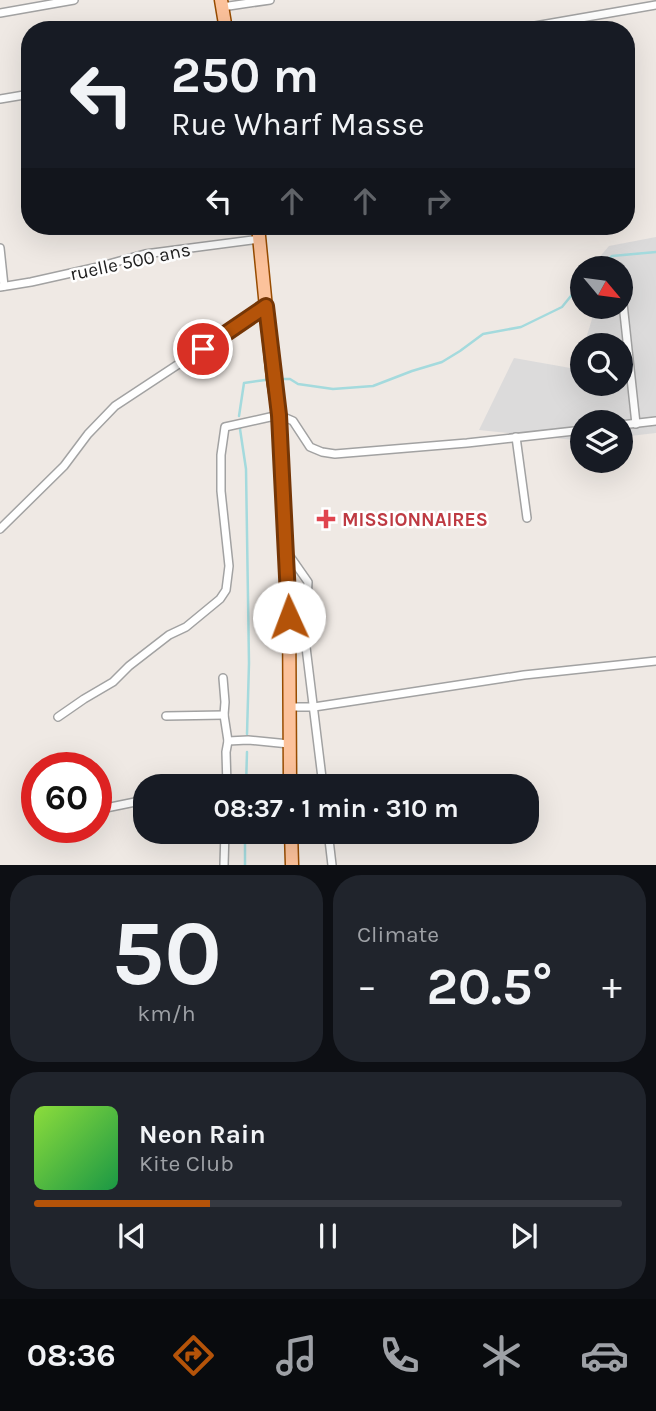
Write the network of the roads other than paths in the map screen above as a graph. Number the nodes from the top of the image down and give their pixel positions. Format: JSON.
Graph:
{"nodes":[{"id":1,"x":74,"y":0,"type":"edge"},
{"id":2,"x":270,"y":0,"type":"edge"},
{"id":3,"x":32,"y":4,"type":"edge"},
{"id":4,"x":221,"y":4,"type":"edge"},
{"id":5,"x":656,"y":5,"type":"edge"},
{"id":6,"x":0,"y":13,"type":"edge"},
{"id":7,"x":564,"y":21,"type":"edge"},
{"id":8,"x":21,"y":96,"type":"edge"},
{"id":9,"x":0,"y":99,"type":"edge"},
{"id":10,"x":243,"y":235,"type":"edge"},
{"id":11,"x":259,"y":235,"type":"edge"},
{"id":12,"x":0,"y":248,"type":"edge"},
{"id":13,"x":2,"y":287,"type":"edge"},
{"id":14,"x":266,"y":306,"type":"junction"},
{"id":15,"x":625,"y":319,"type":"edge"},
{"id":16,"x":279,"y":415,"type":"junction"},
{"id":17,"x":656,"y":421,"type":"edge"},
{"id":18,"x":633,"y":424,"type":"edge"},
{"id":19,"x":636,"y":424,"type":"junction"},
{"id":20,"x":570,"y":431,"type":"edge"},
{"id":21,"x":516,"y":437,"type":"junction"},
{"id":22,"x":527,"y":518,"type":"dead end"},
{"id":23,"x":0,"y":529,"type":"edge"},
{"id":24,"x":285,"y":549,"type":"junction"},
{"id":25,"x":656,"y":661,"type":"edge"},
{"id":26,"x":223,"y":678,"type":"dead end"},
{"id":27,"x":289,"y":707,"type":"junction"},
{"id":28,"x":314,"y":707,"type":"junction"},
{"id":29,"x":223,"y":715,"type":"junction"},
{"id":30,"x":166,"y":716,"type":"dead end"},
{"id":31,"x":58,"y":717,"type":"dead end"},
{"id":32,"x":228,"y":741,"type":"junction"},
{"id":33,"x":289,"y":744,"type":"junction"},
{"id":34,"x":227,"y":774,"type":"edge"},
{"id":35,"x":290,"y":774,"type":"edge"},
{"id":36,"x":322,"y":774,"type":"edge"},
{"id":37,"x":133,"y":802,"type":"edge"},
{"id":38,"x":112,"y":807,"type":"edge"},
{"id":39,"x":225,"y":844,"type":"edge"},
{"id":40,"x":291,"y":844,"type":"edge"},
{"id":41,"x":329,"y":844,"type":"edge"},
{"id":42,"x":224,"y":865,"type":"edge"},
{"id":43,"x":292,"y":865,"type":"edge"},
{"id":44,"x":331,"y":865,"type":"edge"}],
"edges":[{"from":1,"to":3,"type":"street"},
{"from":2,"to":4,"type":"street"},
{"from":3,"to":6,"type":"street"},
{"from":5,"to":7,"type":"street"},
{"from":8,"to":9,"type":"street"},
{"from":10,"to":13,"type":"street","name":"ruelle 500 ans"},
{"from":11,"to":14,"type":"main road"},
{"from":12,"to":13,"type":"street"},
{"from":14,"to":16,"type":"main road"},
{"from":14,"to":23,"type":"street"},
{"from":15,"to":19,"type":"street"},
{"from":16,"to":21,"type":"street"},
{"from":16,"to":24,"type":"main road"},
{"from":16,"to":31,"type":"street"},
{"from":17,"to":19,"type":"street"},
{"from":18,"to":19,"type":"street"},
{"from":20,"to":21,"type":"street"},
{"from":21,"to":22,"type":"street"},
{"from":24,"to":27,"type":"main road"},
{"from":24,"to":28,"type":"street"},
{"from":25,"to":28,"type":"street"},
{"from":26,"to":29,"type":"street"},
{"from":27,"to":28,"type":"street"},
{"from":27,"to":33,"type":"main road"},
{"from":28,"to":36,"type":"street"},
{"from":29,"to":30,"type":"street"},
{"from":29,"to":32,"type":"street"},
{"from":32,"to":33,"type":"street"},
{"from":32,"to":34,"type":"street"},
{"from":33,"to":35,"type":"main road"},
{"from":37,"to":38,"type":"street"},
{"from":39,"to":42,"type":"street"},
{"from":40,"to":43,"type":"main road"},
{"from":41,"to":44,"type":"street"}]}
